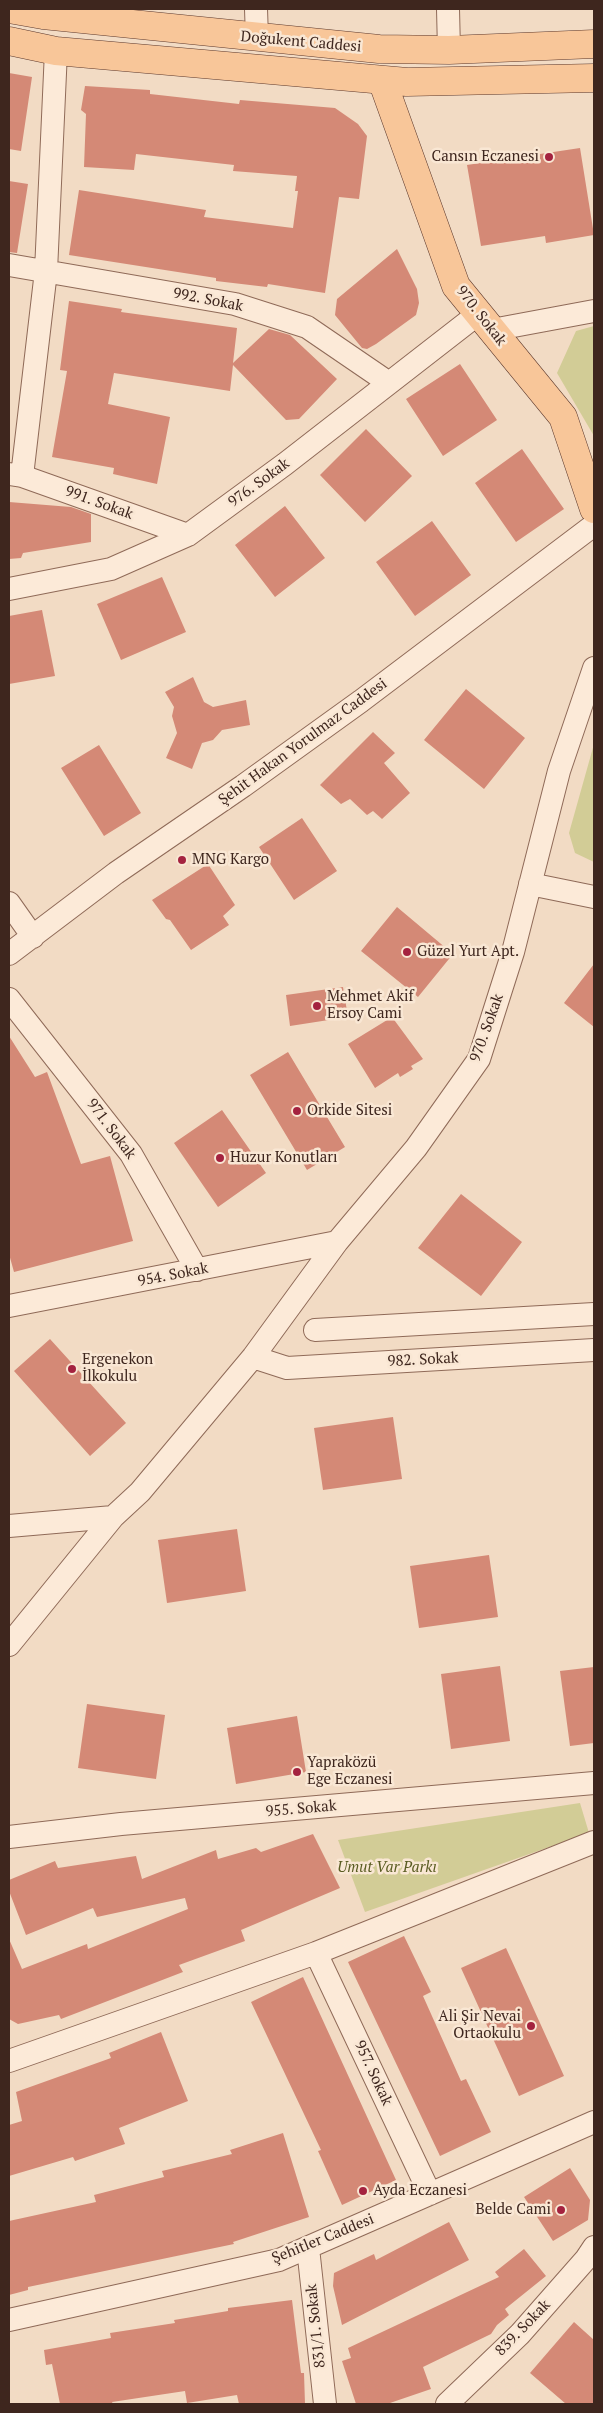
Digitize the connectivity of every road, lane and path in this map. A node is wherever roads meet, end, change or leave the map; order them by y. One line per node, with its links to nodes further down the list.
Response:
1 (256, 9): 5 (street)
2 (448, 9): 9 (street)
3 (9, 10): 4 (main road, Doğukent Caddesi)
4 (43, 12): 5 (main road, Doğukent Caddesi)
5 (257, 38): 9 (main road, Doğukent Caddesi)
6 (9, 42): 8 (main road, Doğukent Caddesi)
7 (594, 44): 9 (main road, Doğukent Caddesi)
8 (56, 50): 11 (main road, Doğukent Caddesi); 13 (street)
9 (449, 50)
10 (594, 78): 11 (main road, Doğukent Caddesi)
11 (382, 80): 15 (main road, 970. Sokak)
12 (9, 265): 13 (street, 992. Sokak)
13 (46, 271): 16 (street, 992. Sokak); 17 (street)
14 (594, 311): 15 (street)
15 (485, 322): 16 (street, 976. Sokak); 18 (main road, 970. Sokak)
16 (389, 383): 20 (street, 976. Sokak)
17 (15, 475): 20 (street, 991. Sokak)
18 (594, 509)
19 (594, 525): 26 (street, Şehit Hakan Yorulmaz Caddesi)
20 (188, 535): 21 (street, 976. Sokak)
21 (9, 588)
22 (594, 668): 23 (street, 970. Sokak)
23 (530, 884): 24 (street); 29 (street, 970. Sokak)
24 (594, 896)
25 (9, 903): 26 (street)
26 (33, 937): 27 (street, Şehit Hakan Yorulmaz Caddesi)
27 (9, 954)
28 (9, 999): 30 (street, 971. Sokak)
29 (337, 1242): 30 (street, 954. Sokak); 35 (street, 970. Sokak)
30 (197, 1270): 31 (street, 954. Sokak)
31 (10, 1303)
32 (594, 1314): 33 (street)
33 (315, 1330)
34 (594, 1350): 35 (street, 982. Sokak)
35 (254, 1357): 36 (street, 970. Sokak)
36 (112, 1517): 37 (street); 38 (street, 970. Sokak)
37 (9, 1526)
38 (9, 1645)
39 (594, 1783): 40 (street, 955. Sokak)
40 (9, 1837)
41 (594, 1842): 42 (street)
42 (316, 1952): 43 (street); 45 (street, 957. Sokak)
43 (9, 2060)
44 (594, 2122): 45 (street, Şehitler Caddesi)
45 (430, 2194): 47 (street, Şehitler Caddesi)
46 (594, 2247): 50 (street, 839. Sokak)
47 (308, 2248): 48 (street, Şehitler Caddesi); 49 (street, 831/1. Sokak)
48 (9, 2320)
49 (325, 2404)
50 (447, 2404)

